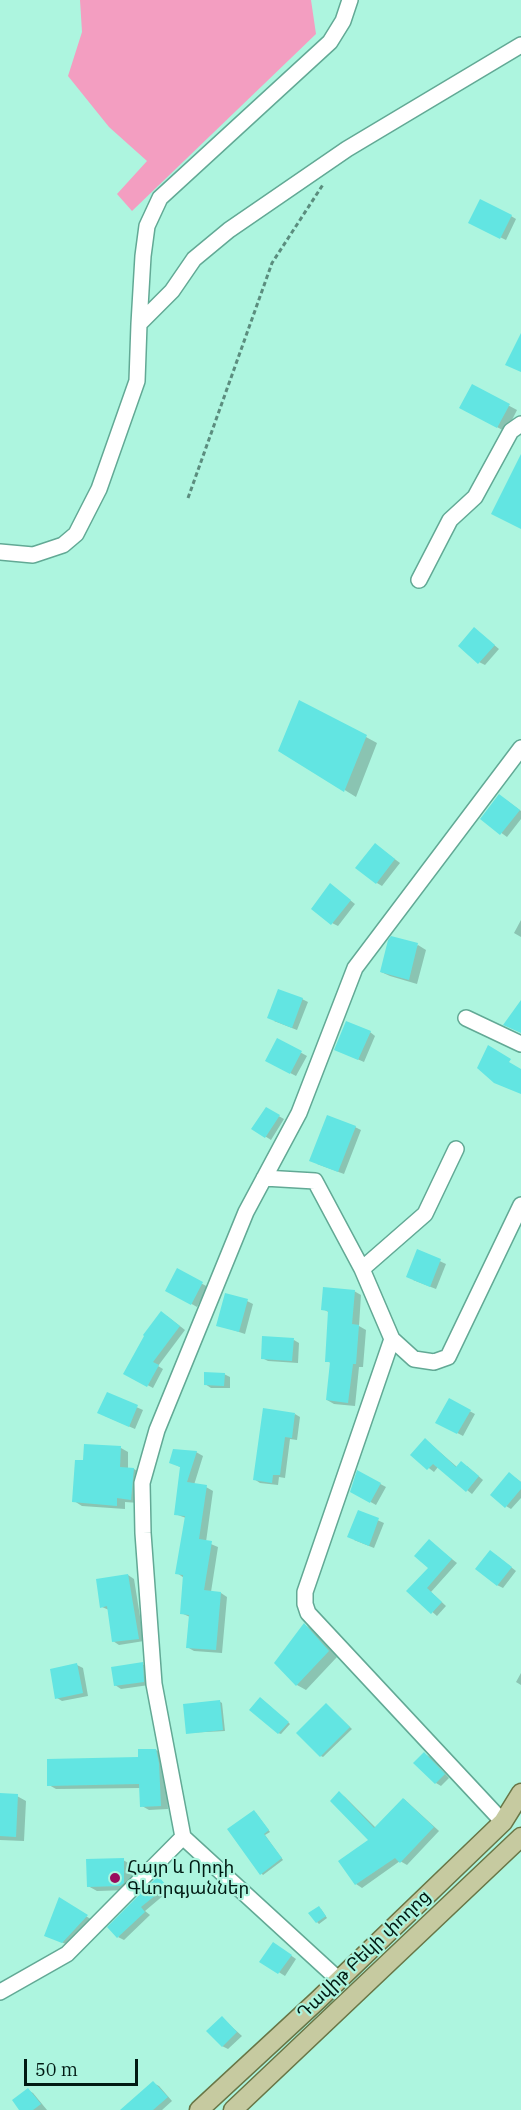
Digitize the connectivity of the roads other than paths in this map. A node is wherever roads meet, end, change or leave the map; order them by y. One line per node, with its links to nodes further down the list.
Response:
1 (350, 0): 3 (street)
2 (521, 45): 3 (street)
3 (139, 324): 5 (street)
4 (521, 424): 6 (street)
5 (0, 552)
6 (419, 580)
7 (521, 748): 11 (street)
8 (466, 1018): 9 (street)
9 (521, 1044)
10 (456, 1149): 13 (street)
11 (264, 1178): 13 (street); 17 (street)
12 (521, 1205): 14 (street)
13 (362, 1269): 14 (street)
14 (392, 1339): 16 (street)
15 (521, 1793): 16 (main road, Դավիթ Բեկի փողոց)
16 (503, 1822): 19 (main road, Դավիթ Բեկի փողոց)
17 (183, 1837): 19 (street); 20 (street)
18 (521, 1837): 21 (main road, Դավիթ Բեկի փողոց)
19 (339, 1980): 21 (main road); 22 (main road, Դավիթ Բեկի փողոց)
20 (0, 1992)
21 (354, 1996): 23 (main road, Դավիթ Բեկի փողոց)
22 (199, 2110)
23 (233, 2110)

